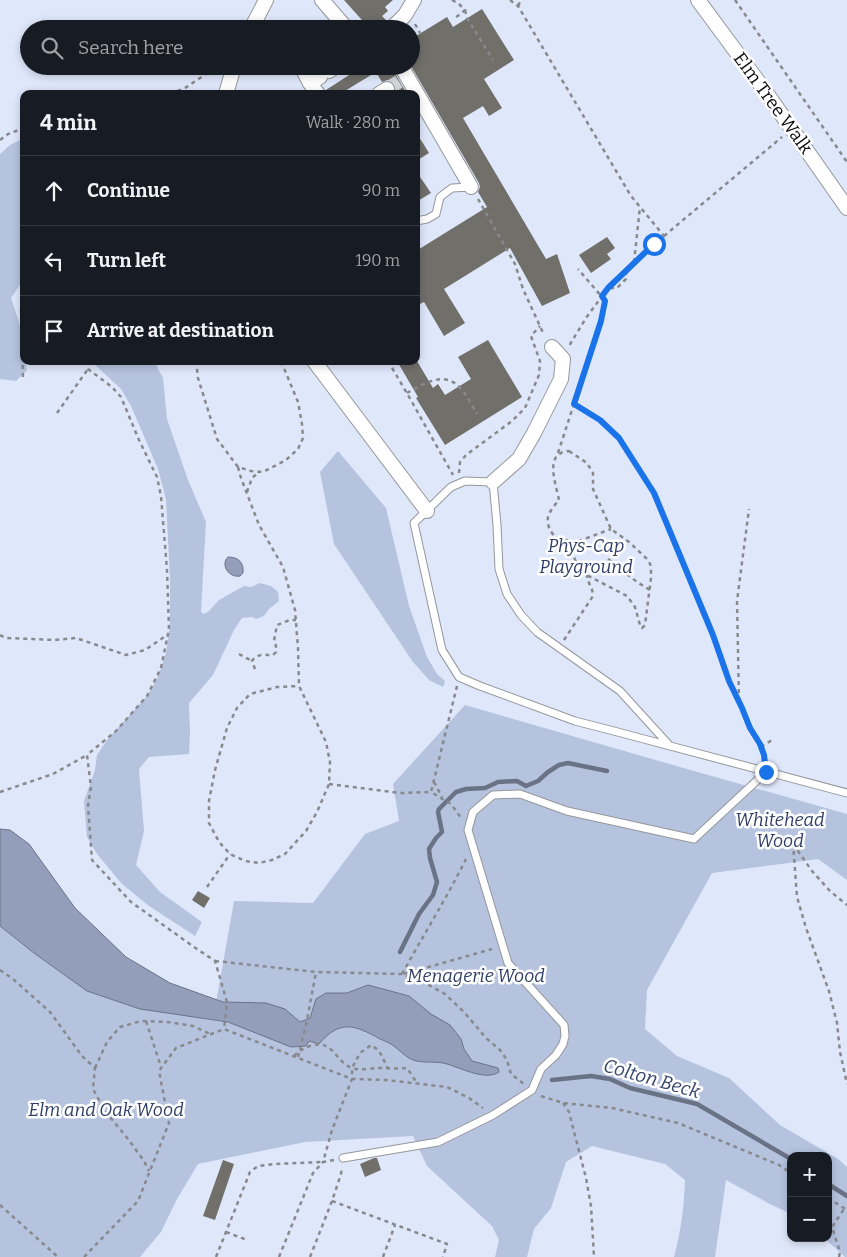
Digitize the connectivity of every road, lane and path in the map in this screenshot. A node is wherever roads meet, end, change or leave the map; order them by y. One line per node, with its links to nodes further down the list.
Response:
1 (266, 0): 12 (street)
2 (322, 0): 13 (street)
3 (414, 0): 14 (street)
4 (452, 0): 10 (path)
5 (510, 0): 9 (path)
6 (521, 0): 9 (path)
7 (698, 0): 23 (street, Elm Tree Walk)
8 (735, 0): 26 (path)
9 (518, 6): 28 (path)
10 (465, 10): 11 (path); 15 (path)
11 (456, 17)
12 (256, 20)
13 (339, 20)
14 (400, 20)
15 (493, 60)
16 (204, 75): 19 (path)
17 (231, 75): 20 (street)
18 (404, 75): 21 (street)
19 (180, 90)
20 (227, 90)
21 (413, 90)
22 (420, 102): 27 (street)
23 (792, 129): 29 (street, Elm Tree Walk); 31 (path)
24 (20, 130): 25 (path)
25 (0, 140)
26 (847, 162)
27 (471, 187): 30 (lane); 55 (path)
28 (640, 207): 31 (path); 32 (path)
29 (847, 208)
30 (420, 220)
31 (664, 236): 32 (path)
32 (634, 262): 34 (path)
33 (578, 269): 36 (path)
34 (625, 271): 35 (path); 35 (path)
35 (608, 288): 36 (path)
36 (602, 296): 38 (path); 48 (path)
37 (552, 347): 38 (street)
38 (563, 359): 54 (street)
39 (23, 365): 46 (path)
40 (87, 365): 45 (path)
41 (196, 365): 52 (path)
42 (283, 365): 53 (path)
43 (317, 365): 58 (street)
44 (390, 365): 47 (path)
45 (88, 368): 49 (path); 66 (path)
46 (23, 378)
47 (407, 393): 50 (path); 55 (path)
48 (574, 404): 51 (path); 73 (path)
49 (57, 413)
50 (477, 414)
51 (557, 456): 59 (path); 60 (path)
52 (238, 467): 53 (path); 56 (path)
53 (259, 472): 56 (path)
54 (493, 482): 55 (lane); 67 (lane)
55 (458, 484): 58 (lane)
56 (246, 494): 64 (path)
57 (749, 509): 73 (path)
58 (426, 511): 71 (lane)
59 (612, 529): 60 (path); 63 (path)
60 (571, 544): 62 (path)
61 (608, 558): 63 (path)
62 (587, 575): 63 (path); 67 (path)
63 (650, 590)
64 (296, 620): 69 (path); 72 (path)
65 (0, 635): 66 (path)
66 (168, 635): 77 (path)
67 (559, 648): 75 (lane)
68 (239, 654): 69 (path)
69 (252, 661): 70 (path)
70 (255, 669)
71 (459, 677): 75 (lane); 79 (path)
72 (299, 686): 80 (path); 87 (path)
73 (740, 703): 76 (path)
74 (772, 740): 76 (path)
75 (670, 746): 78 (lane)
76 (761, 747): 78 (path)
77 (86, 755): 81 (path); 91 (path)
78 (766, 772): 83 (lane); 86 (lane)
79 (434, 782): 82 (path); 84 (path)
80 (329, 784): 82 (path); 87 (path)
81 (0, 792)
82 (431, 792): 84 (path)
83 (847, 794)
84 (442, 798): 85 (path)
85 (451, 804)
86 (473, 847): 90 (lane); 94 (path)
87 (230, 854): 88 (path)
88 (207, 888)
89 (847, 905): 106 (path)
90 (503, 946): 94 (path); 107 (lane)
91 (215, 961): 93 (path); 96 (path)
92 (0, 970): 100 (path)
93 (316, 972): 94 (path); 98 (path)
94 (402, 974): 107 (path)
95 (146, 1021): 97 (path); 100 (path); 101 (path)
96 (224, 1029): 97 (path); 99 (path)
97 (210, 1034): 101 (path)
98 (300, 1049): 99 (path); 102 (path)
99 (296, 1056): 104 (path)
100 (95, 1068): 113 (path)
101 (161, 1068): 113 (path)
102 (352, 1068): 103 (path); 103 (path); 104 (path)
103 (388, 1069): 105 (path)
104 (352, 1079): 105 (path); 111 (path)
105 (417, 1083): 109 (path)
106 (847, 1084)
107 (532, 1090): 108 (path); 109 (lane)
108 (563, 1103): 112 (path); 128 (path)
109 (493, 1115): 110 (lane)
110 (343, 1158): 111 (path); 114 (path)
111 (323, 1162): 119 (path); 124 (path)
112 (787, 1170)
113 (150, 1171): 122 (path)
114 (332, 1201): 118 (path); 125 (path)
115 (832, 1201): 117 (path)
116 (0, 1205): 121 (path)
117 (846, 1210): 129 (path)
118 (395, 1225): 126 (path); 127 (path)
119 (226, 1232): 120 (path); 123 (path)
120 (247, 1240)
121 (58, 1257)
122 (84, 1257)
123 (216, 1257)
124 (279, 1257)
125 (310, 1257)
126 (383, 1257)
127 (442, 1257)
128 (594, 1257)
129 (839, 1257)

